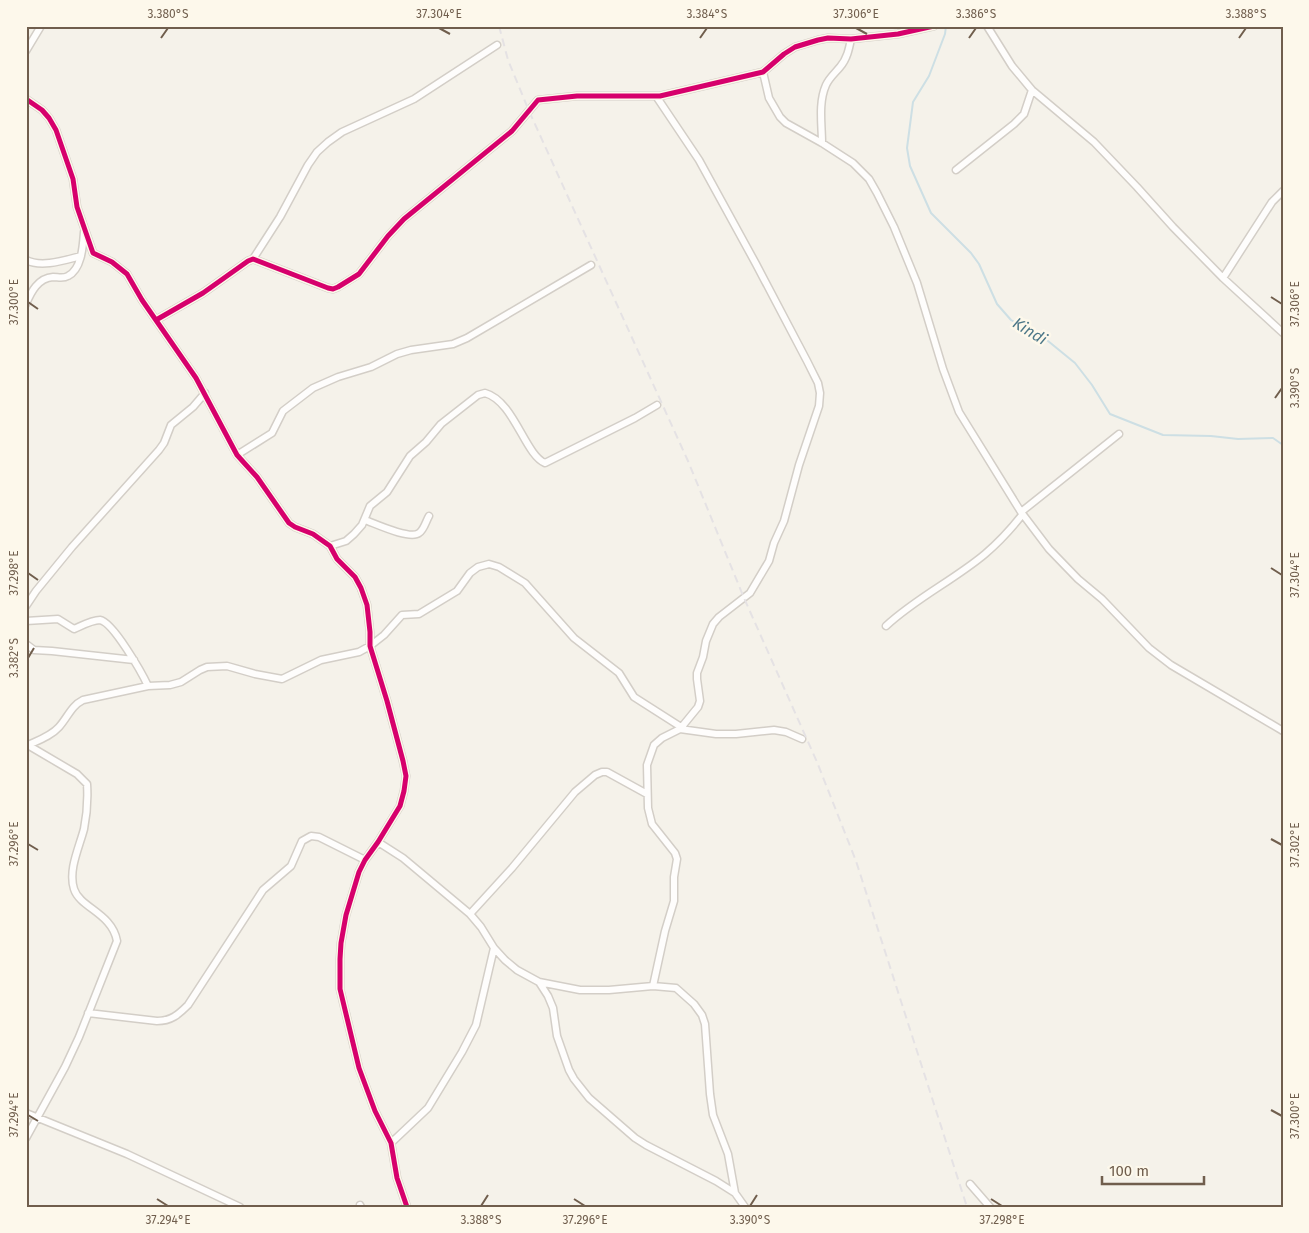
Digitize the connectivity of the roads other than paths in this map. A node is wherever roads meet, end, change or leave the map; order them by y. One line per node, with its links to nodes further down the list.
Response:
1 (41, 26): 6 (street)
2 (934, 26): 4 (street)
3 (987, 26): 8 (street)
4 (851, 39): 7 (street); 11 (street)
5 (497, 45): 16 (street)
6 (26, 51)
7 (763, 72): 9 (street); 11 (street)
8 (1032, 90): 12 (street); 19 (street)
9 (656, 96): 16 (street); 38 (street)
10 (26, 99): 14 (street)
11 (822, 143): 27 (street)
12 (956, 170)
13 (1283, 191): 19 (street)
14 (84, 228): 15 (street); 21 (street)
15 (81, 256): 17 (street); 20 (street)
16 (253, 259): 21 (street)
17 (26, 260)
18 (591, 265): 26 (street)
19 (1223, 278): 22 (street)
20 (26, 304)
21 (156, 320): 23 (street)
22 (1283, 334)
23 (205, 393): 26 (street); 31 (street)
24 (657, 404): 29 (street)
25 (1120, 434): 27 (street)
26 (237, 455): 30 (street)
27 (1022, 514): 33 (street); 39 (street)
28 (429, 516): 29 (street)
29 (365, 520): 30 (street)
30 (330, 546): 35 (street)
31 (26, 606)
32 (26, 621): 36 (street)
33 (886, 626)
34 (26, 644): 36 (street)
35 (370, 646): 37 (street); 38 (street); 43 (street)
36 (134, 660): 37 (street)
37 (148, 686): 41 (street)
38 (680, 728): 40 (street); 42 (street)
39 (1283, 731)
40 (802, 739)
41 (27, 744): 49 (street)
42 (647, 794): 45 (street); 48 (street)
43 (378, 842): 44 (street); 45 (street)
44 (365, 860): 49 (street); 53 (street)
45 (470, 914): 46 (street)
46 (494, 948): 47 (street); 53 (street)
47 (540, 982): 48 (street); 55 (street)
48 (653, 986): 55 (street)
49 (88, 1013): 51 (street)
50 (26, 1113): 51 (street)
51 (37, 1118): 52 (street); 57 (street)
52 (26, 1138)
53 (392, 1143): 58 (street)
54 (970, 1184): 56 (street)
55 (735, 1193): 59 (street)
56 (989, 1205)
57 (240, 1207)
58 (407, 1207)
59 (746, 1207)

